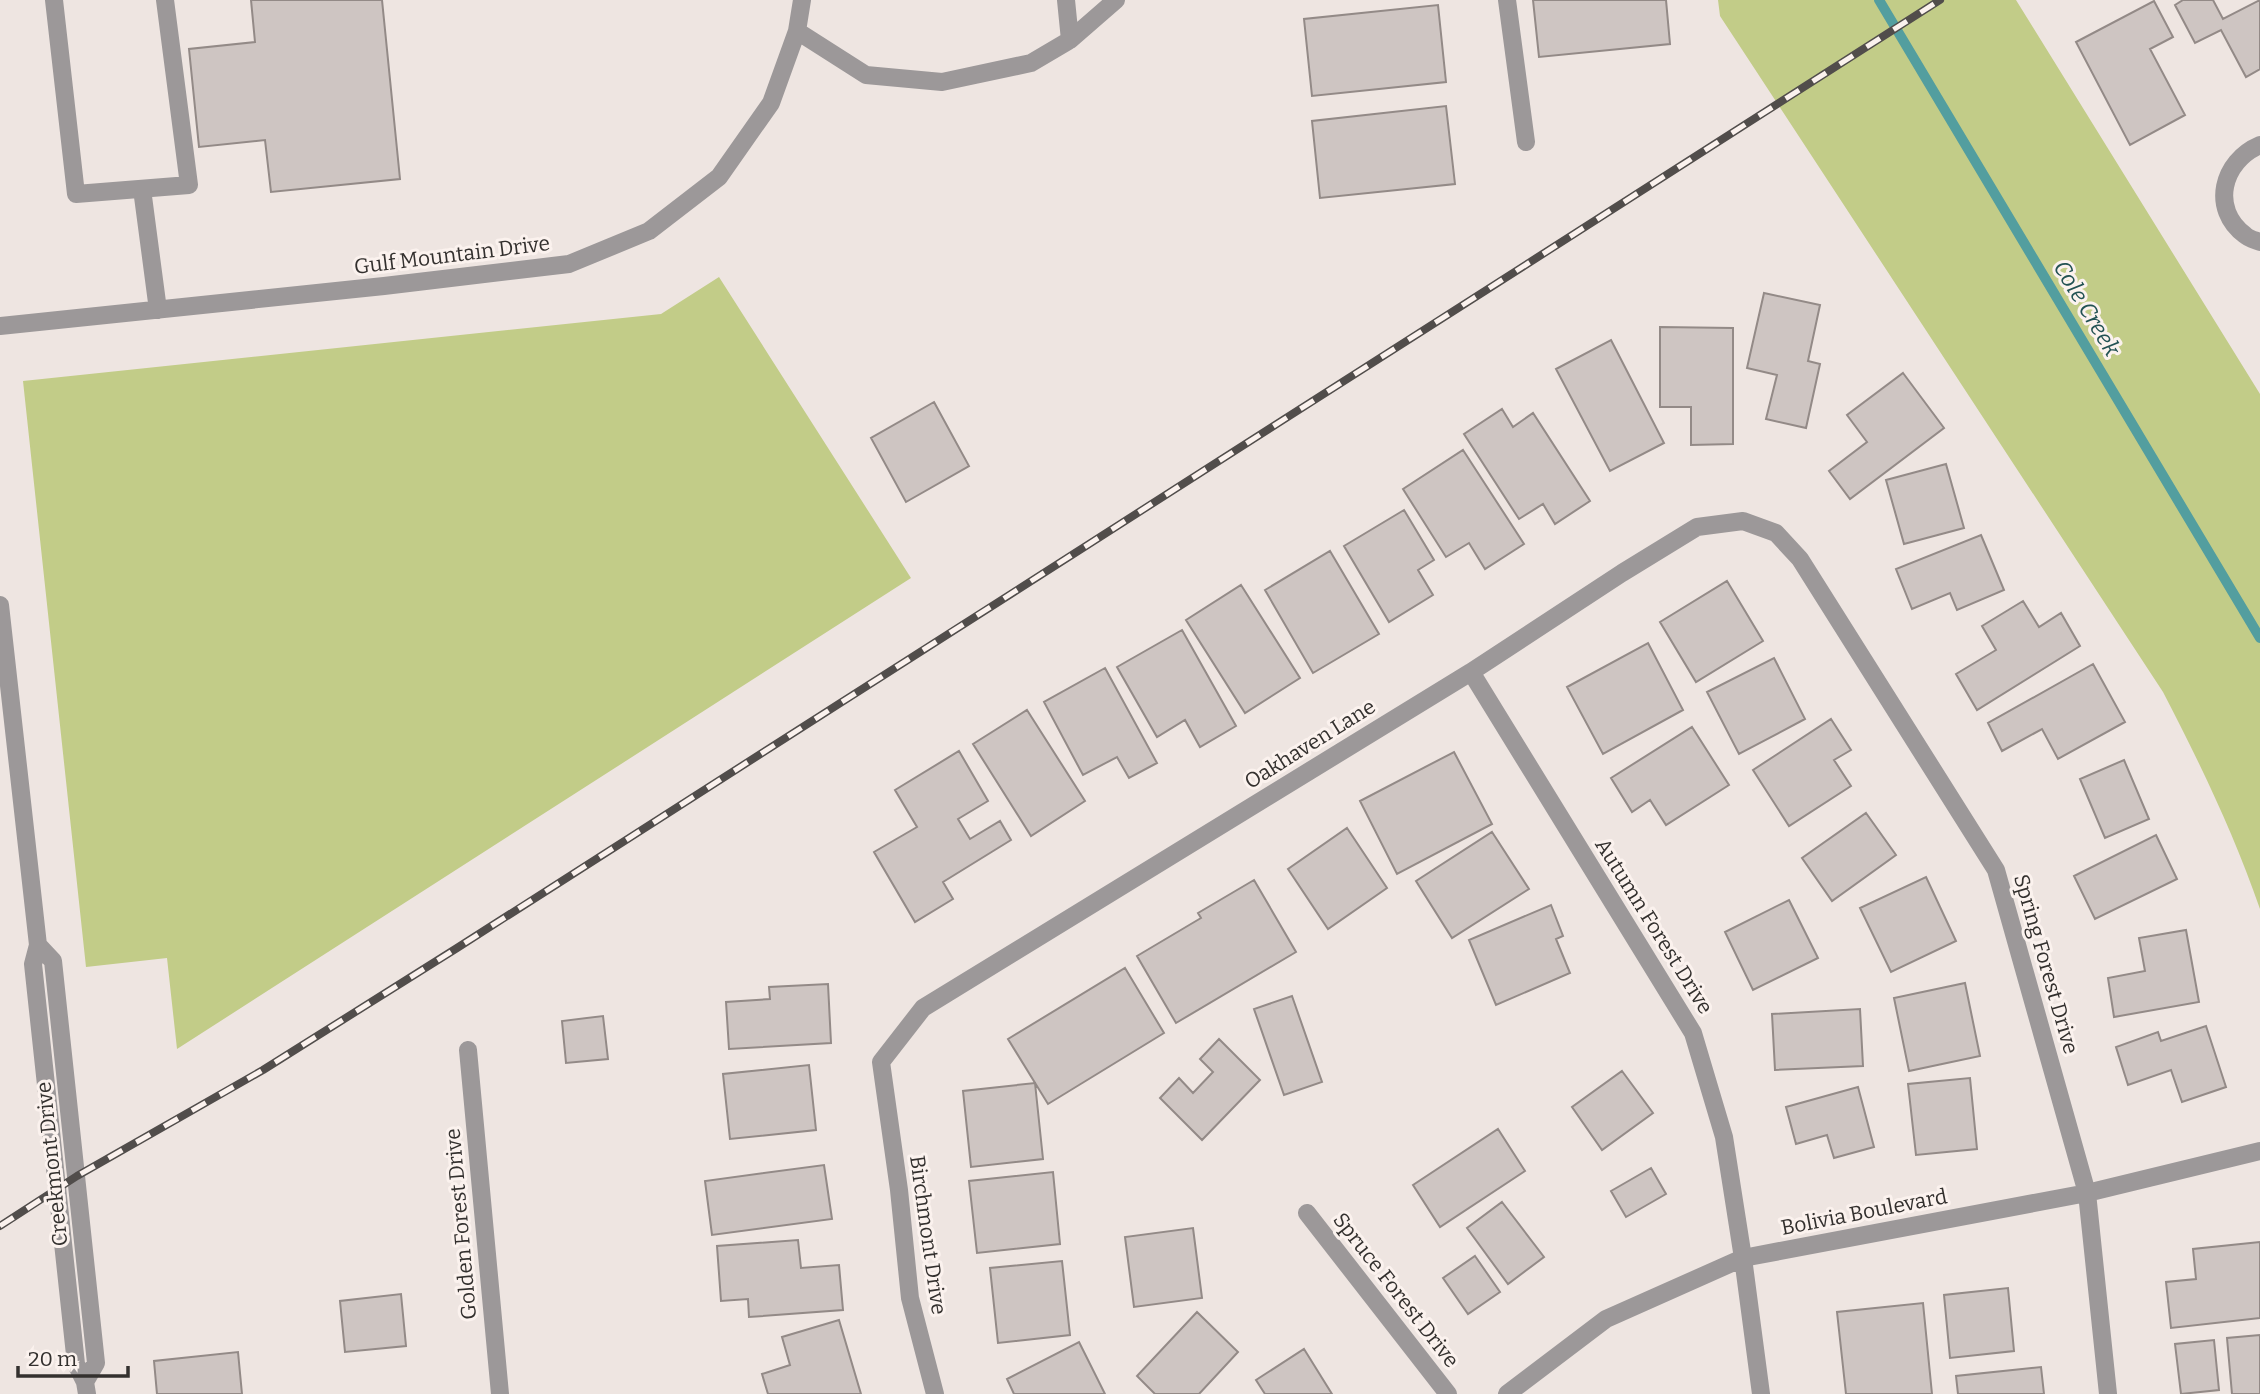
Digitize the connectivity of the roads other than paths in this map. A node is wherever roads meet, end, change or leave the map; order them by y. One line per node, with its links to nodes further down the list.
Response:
1 (54, 0): 11 (street)
2 (165, 0): 11 (street)
3 (802, 0): 7 (street)
4 (1066, 0): 8 (street)
5 (1116, 0): 8 (street)
6 (1507, 0): 9 (street)
7 (797, 31): 8 (street); 13 (street, Gulf Mountain Drive)
8 (1070, 40)
9 (1525, 142)
10 (2260, 145): 12 (street)
11 (142, 189): 13 (street)
12 (2260, 242)
13 (158, 310): 14 (street, Gulf Mountain Drive)
14 (0, 326)
15 (1820, 591): 17 (street, Oakhaven Lane); 21 (street, Spring Forest Drive)
16 (0, 605): 24 (street, Creekmont Drive)
17 (1471, 672): 19 (street, Oakhaven Lane); 23 (street, Autumn Forest Drive)
18 (468, 1050): 25 (street, Golden Forest Drive)
19 (890, 1123): 26 (street, Birchmont Drive)
20 (2260, 1151): 21 (street, Bolivia Boulevard)
21 (2087, 1193): 23 (street, Bolivia Boulevard); 30 (street, Spring Forest Drive)
22 (1307, 1213): 27 (street, Spruce Forest Drive)
23 (1743, 1258): 28 (street, Bolivia Boulevard); 29 (street, Autumn Forest Drive)
24 (86, 1388)
25 (500, 1394)
26 (934, 1394)
27 (1448, 1394)
28 (1507, 1394)
29 (1761, 1394)
30 (2108, 1394)

